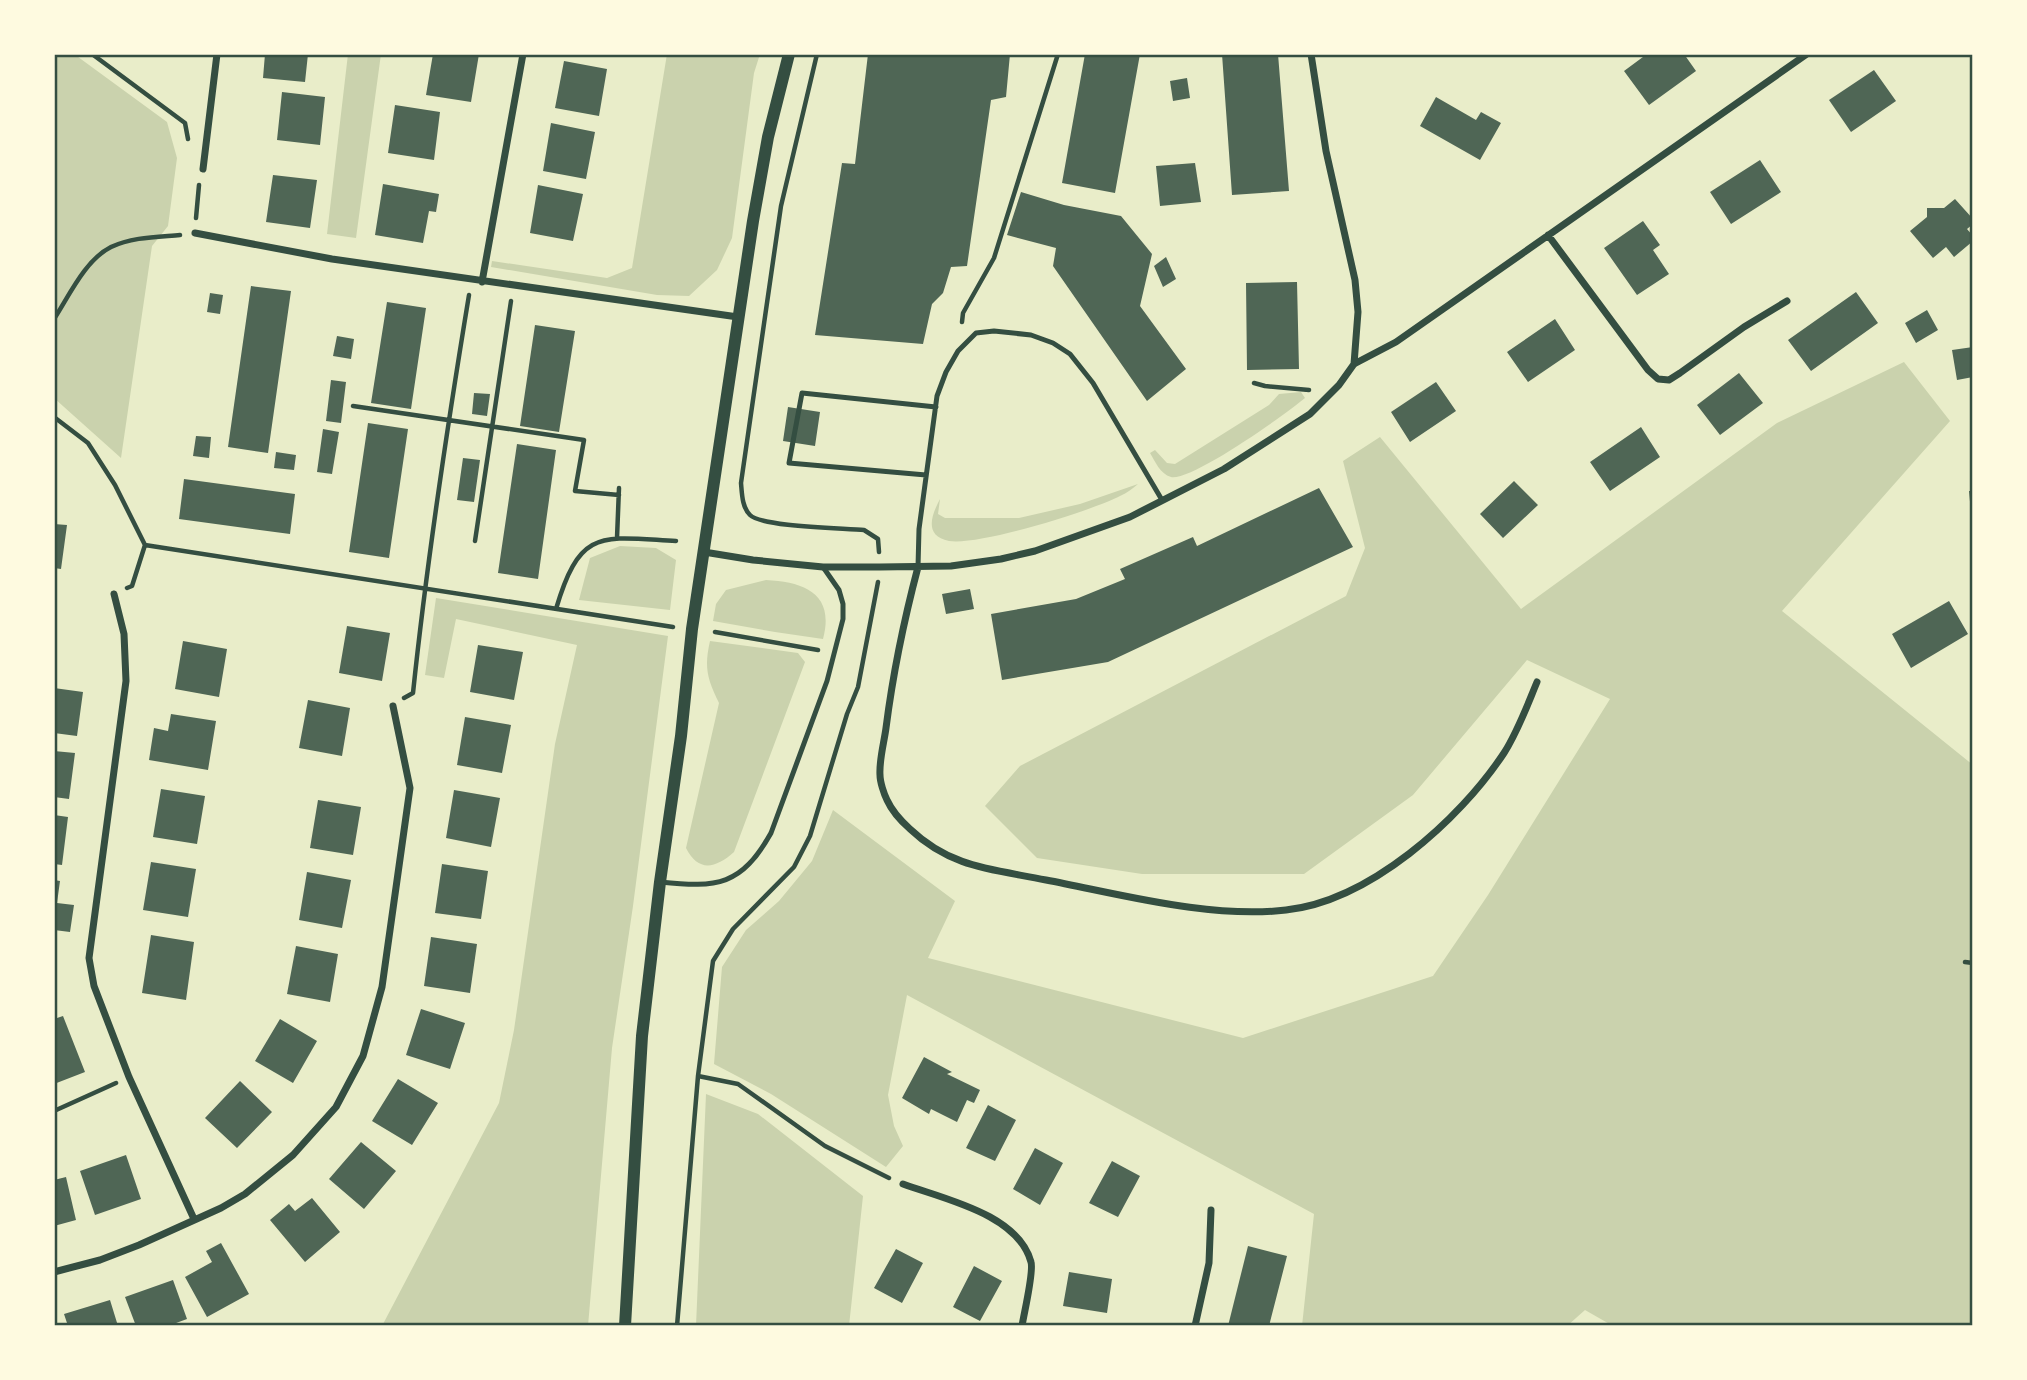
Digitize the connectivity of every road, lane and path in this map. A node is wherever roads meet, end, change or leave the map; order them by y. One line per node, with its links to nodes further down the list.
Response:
1 (92, 54): 9 (path)
2 (217, 54): 10 (street)
3 (523, 54): 14 (street)
4 (789, 54): 17 (street)
5 (817, 54): 38 (path)
6 (1058, 54): 19 (path)
7 (1311, 54): 20 (street)
8 (1807, 54): 12 (street)
9 (190, 148)
10 (199, 171): 11 (path)
11 (195, 233): 13 (street); 18 (path)
12 (1548, 235): 16 (street); 20 (street)
13 (472, 281): 14 (street); 26 (path)
14 (482, 282): 15 (street)
15 (514, 286): 17 (street); 27 (path)
16 (1787, 301)
17 (738, 317): 36 (street)
18 (54, 319)
19 (958, 351): 24 (lane); 31 (lane)
20 (1354, 364): 22 (street)
21 (1254, 383): 22 (path)
22 (1331, 392): 31 (street)
23 (354, 406): 26 (path)
24 (936, 407): 28 (lane); 28 (lane)
25 (54, 417): 35 (path)
26 (448, 420): 27 (path); 40 (path)
27 (492, 428): 30 (path); 33 (path)
28 (926, 475): 39 (lane)
29 (619, 488): 30 (path)
30 (619, 495): 32 (path)
31 (1162, 500): 39 (street)
32 (617, 538): 34 (path); 42 (path)
33 (475, 541)
34 (676, 541)
35 (145, 545): 40 (path); 41 (path)
36 (704, 552): 37 (street); 49 (street)
37 (823, 567): 38 (street); 45 (lane)
38 (880, 567): 39 (street); 46 (path)
39 (918, 567): 47 (street)
40 (424, 589): 42 (path); 48 (path)
41 (114, 594): 53 (street)
42 (556, 609): 43 (path)
43 (673, 626)
44 (715, 632): 45 (path)
45 (834, 653): 46 (path); 49 (lane)
46 (863, 660): 52 (path)
47 (1537, 682)
48 (393, 706): 57 (street)
49 (660, 882): 59 (street)
50 (1965, 962): 51 (path)
51 (1973, 963)
52 (698, 1076): 55 (path); 60 (path)
53 (129, 1077): 54 (path); 57 (street)
54 (54, 1111)
55 (903, 1184): 61 (street)
56 (1212, 1210): 62 (street)
57 (194, 1219): 58 (street)
58 (54, 1272)
59 (625, 1326)
60 (677, 1326)
61 (1022, 1326)
62 (1195, 1326)

